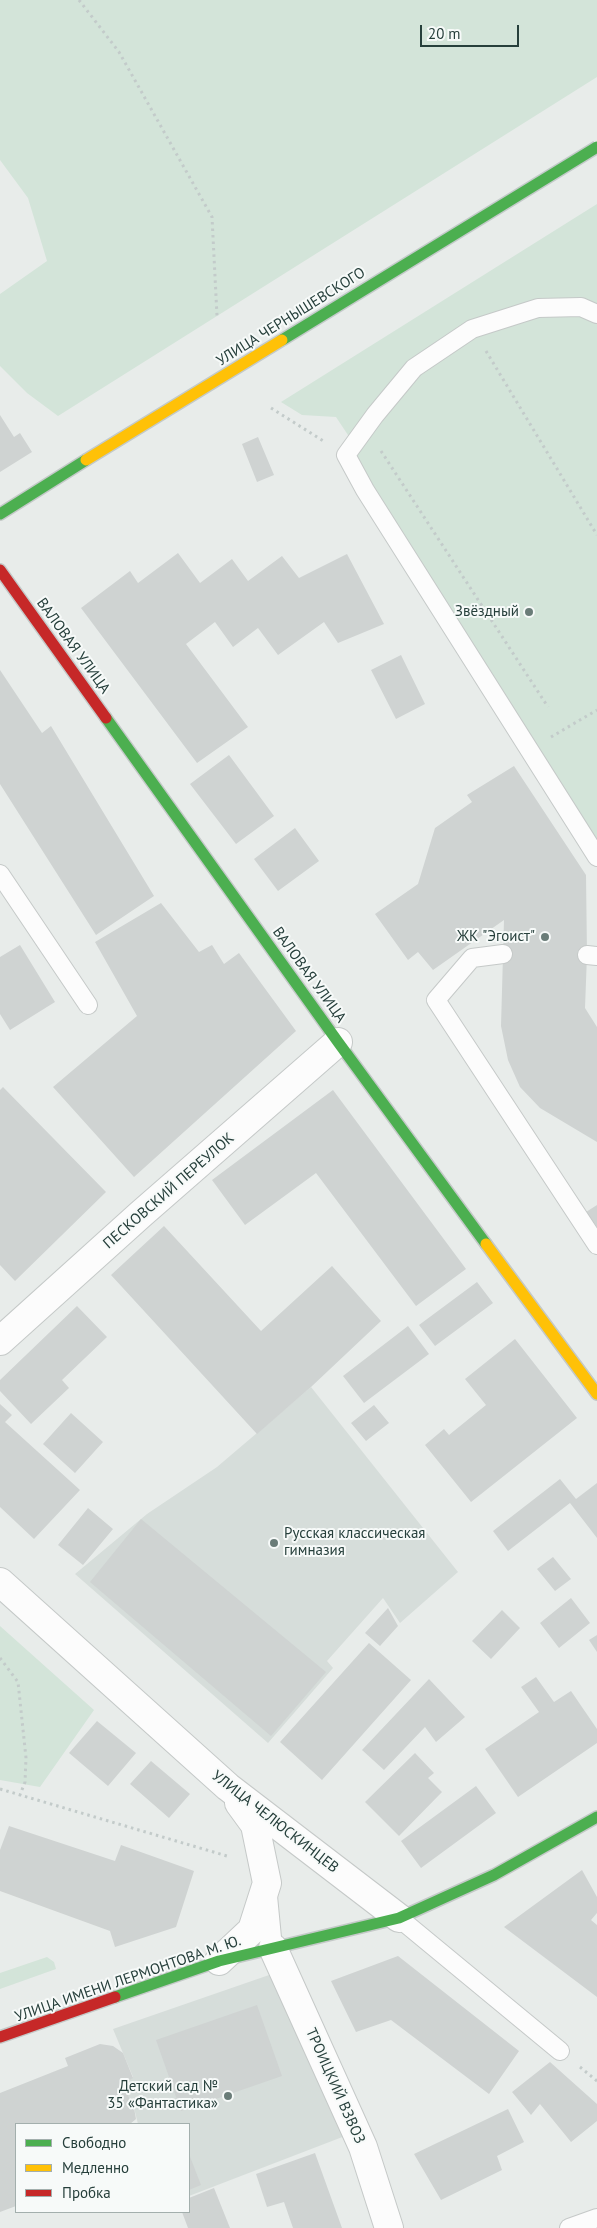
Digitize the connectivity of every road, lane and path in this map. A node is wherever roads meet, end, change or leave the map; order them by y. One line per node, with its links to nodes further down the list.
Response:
1 (79, 0): 4 (path)
2 (597, 147): 9 (street, УЛИЦА ЧЕРНЫШЕВСКОГО, bridge)
3 (597, 314): 5 (lane)
4 (217, 316)
5 (472, 329): 8 (lane); 10 (path)
6 (271, 408): 8 (path)
7 (378, 446): 12 (path)
8 (346, 455): 14 (lane)
9 (0, 514)
10 (597, 535)
11 (0, 570): 19 (street, ВАЛОВАЯ УЛИЦА)
12 (548, 706)
13 (597, 710): 14 (path)
14 (529, 750): 15 (lane)
15 (597, 857)
16 (0, 874): 18 (lane)
17 (503, 954): 20 (lane)
18 (88, 1005)
19 (338, 1042): 21 (street, ПЕСКОВСКИЙ ПЕРЕУЛОК); 22 (street, ВАЛОВАЯ УЛИЦА)
20 (597, 1245)
21 (0, 1341)
22 (597, 1394)
23 (0, 1582): 25 (street, УЛИЦА ЧЕЛЮСКИНЦЕВ)
24 (0, 1658): 27 (path)
25 (228, 1787): 30 (street); 31 (street, УЛИЦА ЧЕЛЮСКИНЦЕВ)
26 (0, 1789): 27 (path)
27 (20, 1794): 29 (path)
28 (597, 1818): 31 (street, УЛИЦА ИМЕНИ ЛЕРМОНТОВА М. Ю.)
29 (227, 1856)
30 (267, 1883): 32 (lane); 33 (street)
31 (399, 1918): 32 (street, УЛИЦА ИМЕНИ ЛЕРМОНТОВА М. Ю.); 35 (lane, УЛИЦА ЧЕЛЮСКИНЦЕВ)
32 (273, 1948): 33 (street, УЛИЦА ИМЕНИ ЛЕРМОНТОВА М. Ю.); 37 (street, ТРОИЦКИЙ ВЗВОЗ)
33 (219, 1961): 34 (street, УЛИЦА ИМЕНИ ЛЕРМОНТОВА М. Ю.)
34 (0, 2037)
35 (560, 2051)
36 (597, 2218): 38 (lane)
37 (389, 2228)
38 (569, 2228)

